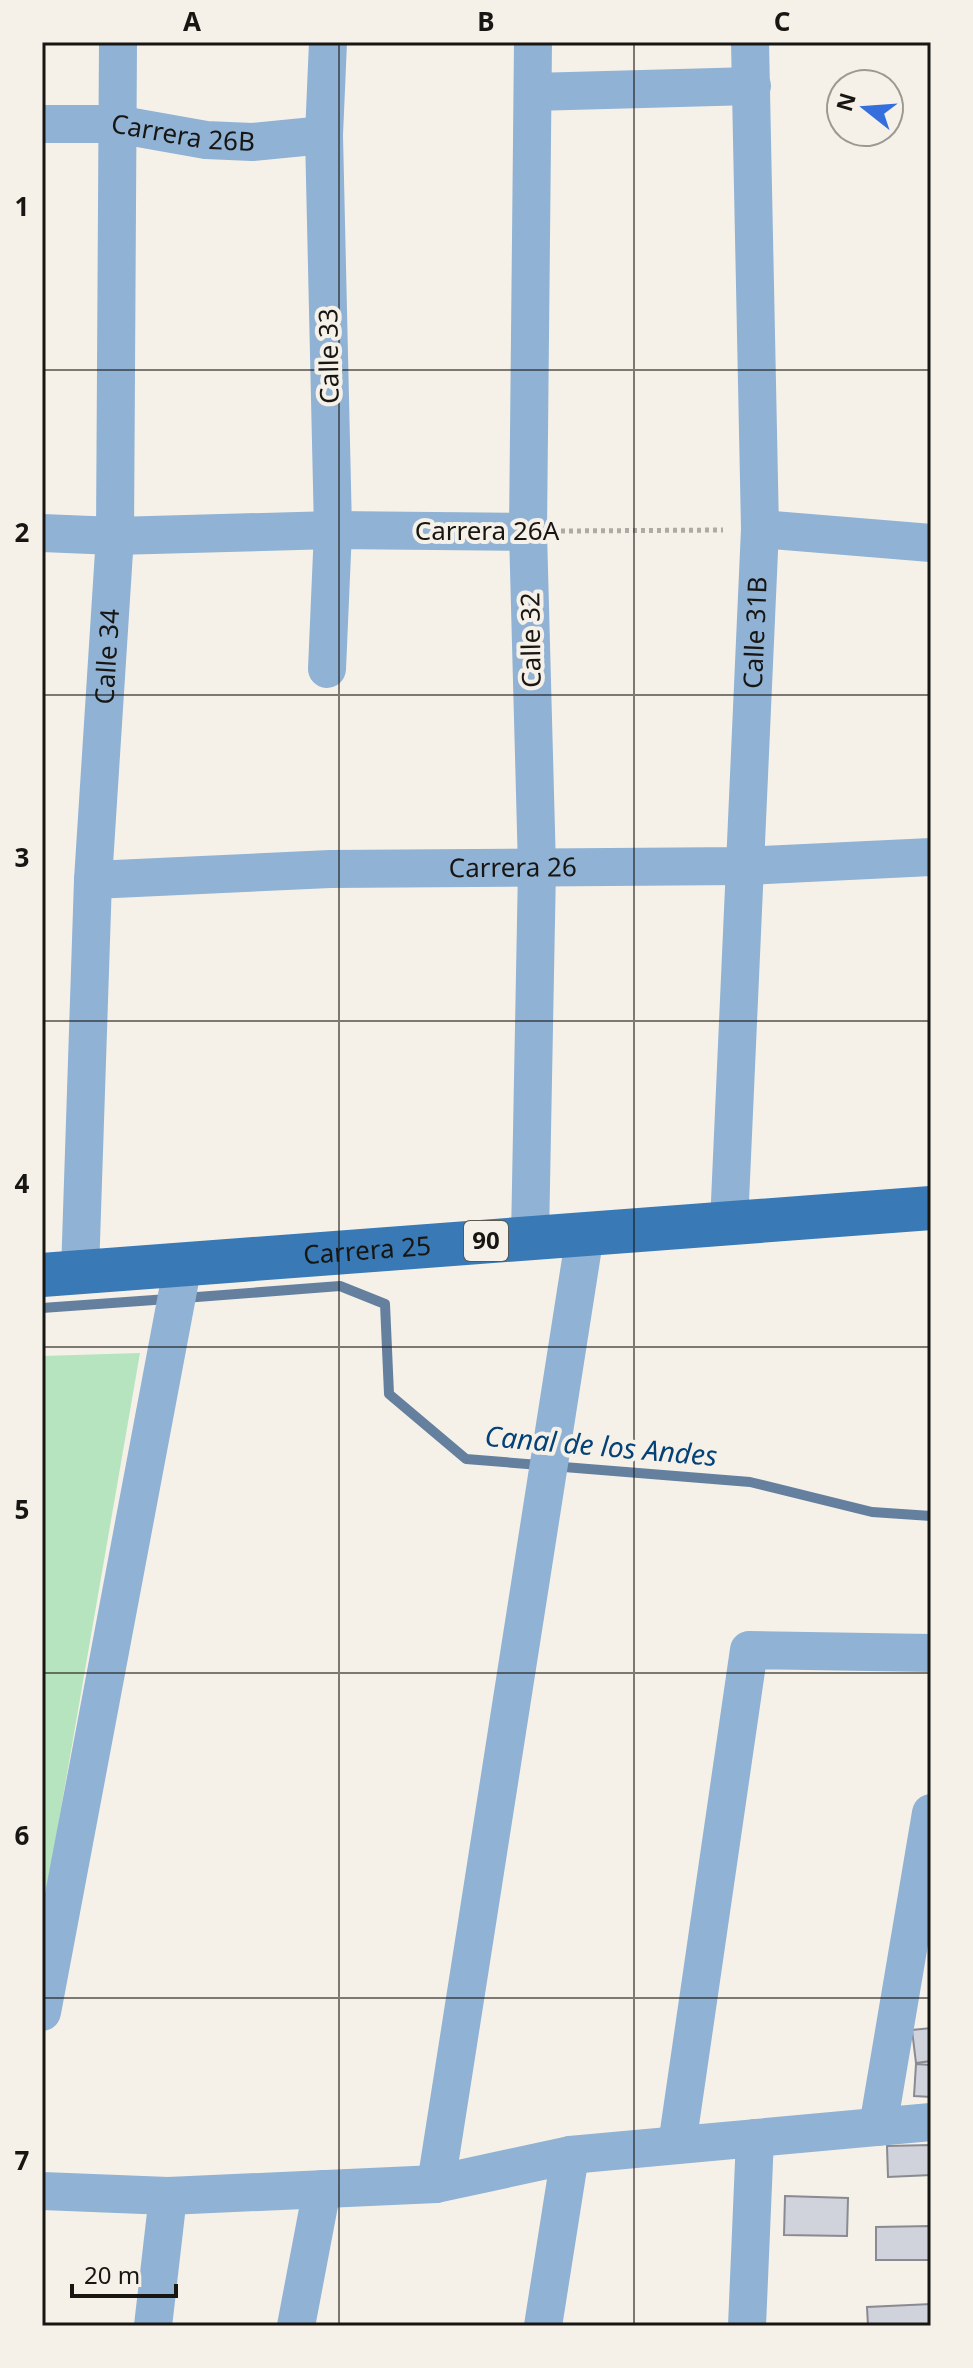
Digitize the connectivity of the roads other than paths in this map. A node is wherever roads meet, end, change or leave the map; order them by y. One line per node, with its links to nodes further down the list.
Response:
1 (118, 42): 8 (street, Calle 34)
2 (328, 42): 9 (street, Calle 33)
3 (533, 42): 6 (street, Calle 32)
4 (750, 42): 5 (street, Calle 31B)
5 (752, 86): 6 (street); 10 (street, Calle 31B)
6 (533, 92): 12 (street, Calle 32)
7 (42, 124): 8 (street, Carrera 26B)
8 (116, 124): 9 (street, Carrera 26B); 14 (street, Calle 34)
9 (324, 135): 11 (street, Calle 33)
10 (760, 529): 15 (street); 18 (street, Calle 31B)
11 (333, 530): 12 (street, Carrera 26A); 14 (street, Carrera 26A); 16 (street, Calle 33)
12 (528, 532): 19 (street, Calle 32)
13 (42, 533): 14 (street, Carrera 26A)
14 (115, 536): 20 (street, Calle 34)
15 (931, 543)
16 (327, 669)
17 (931, 857): 18 (street, Carrera 26)
18 (744, 866): 19 (street, Carrera 26); 22 (street, Calle 31B)
19 (537, 868): 20 (street, Carrera 26); 24 (street, Calle 32)
20 (93, 880): 26 (street, Calle 34)
21 (931, 1208): 22 (main road, Carrera 25 / 90)
22 (729, 1224): 23 (main road, Carrera 25 / 90)
23 (585, 1234): 24 (main road, Carrera 25 / 90); 35 (street)
24 (530, 1238): 25 (main road, Carrera 25 / 90)
25 (183, 1264): 26 (main road, Carrera 25 / 90); 29 (street)
26 (61, 1273)
27 (931, 1653): 33 (street)
28 (931, 1813): 31 (street)
29 (42, 2012)
30 (931, 2122): 31 (street)
31 (878, 2127): 32 (street)
32 (755, 2138): 33 (street); 42 (street)
33 (677, 2145): 34 (street)
34 (570, 2155): 35 (street); 41 (street)
35 (436, 2184): 36 (street)
36 (322, 2189): 38 (street); 40 (street)
37 (42, 2191): 38 (street)
38 (168, 2196): 39 (street)
39 (153, 2326)
40 (296, 2326)
41 (543, 2326)
42 (747, 2326)

